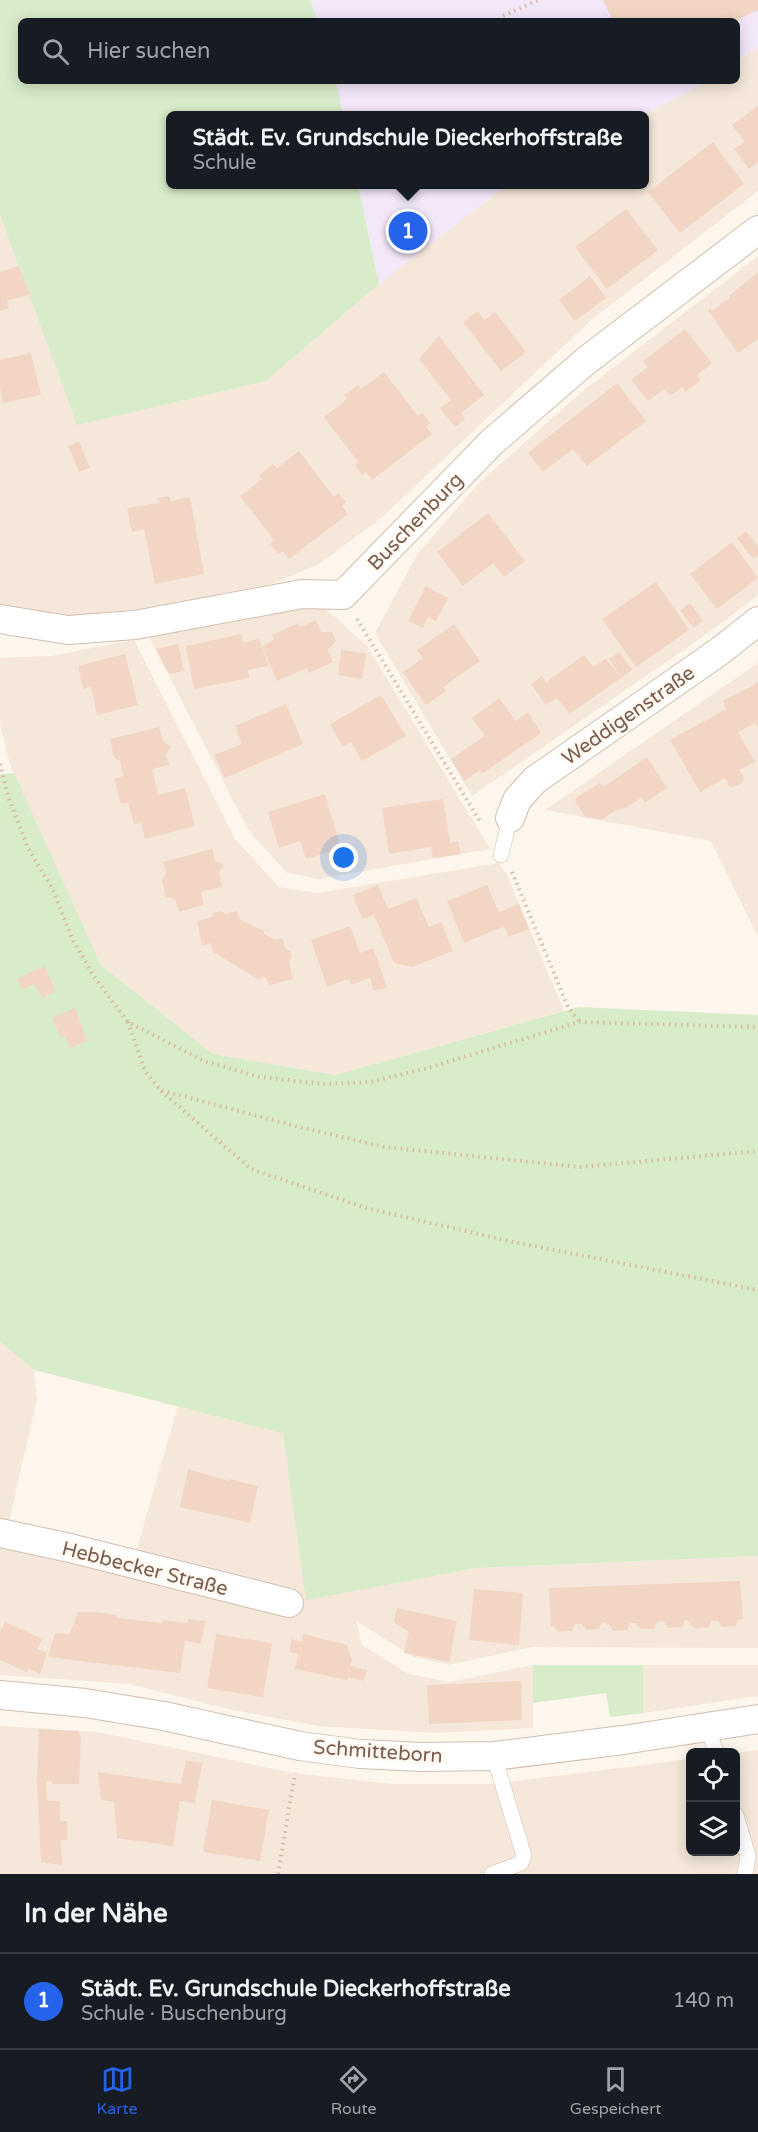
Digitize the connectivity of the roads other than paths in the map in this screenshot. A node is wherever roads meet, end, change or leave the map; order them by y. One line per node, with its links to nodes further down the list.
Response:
1 (758, 230): 2 (street, Buschenburg)
2 (0, 619)
3 (758, 621): 4 (street, Weddigenstraße)
4 (510, 818): 5 (lane)
5 (501, 855)
6 (0, 1533): 7 (street, Hebbecker Straße)
7 (289, 1604)
8 (0, 1695): 11 (street, Schmitteborn)
9 (758, 1719): 10 (street, Schmitteborn)
10 (712, 1740): 11 (street, Schmitteborn)
11 (494, 1756): 13 (lane)
12 (740, 1831): 14 (lane)
13 (492, 1874)
14 (745, 1874)

